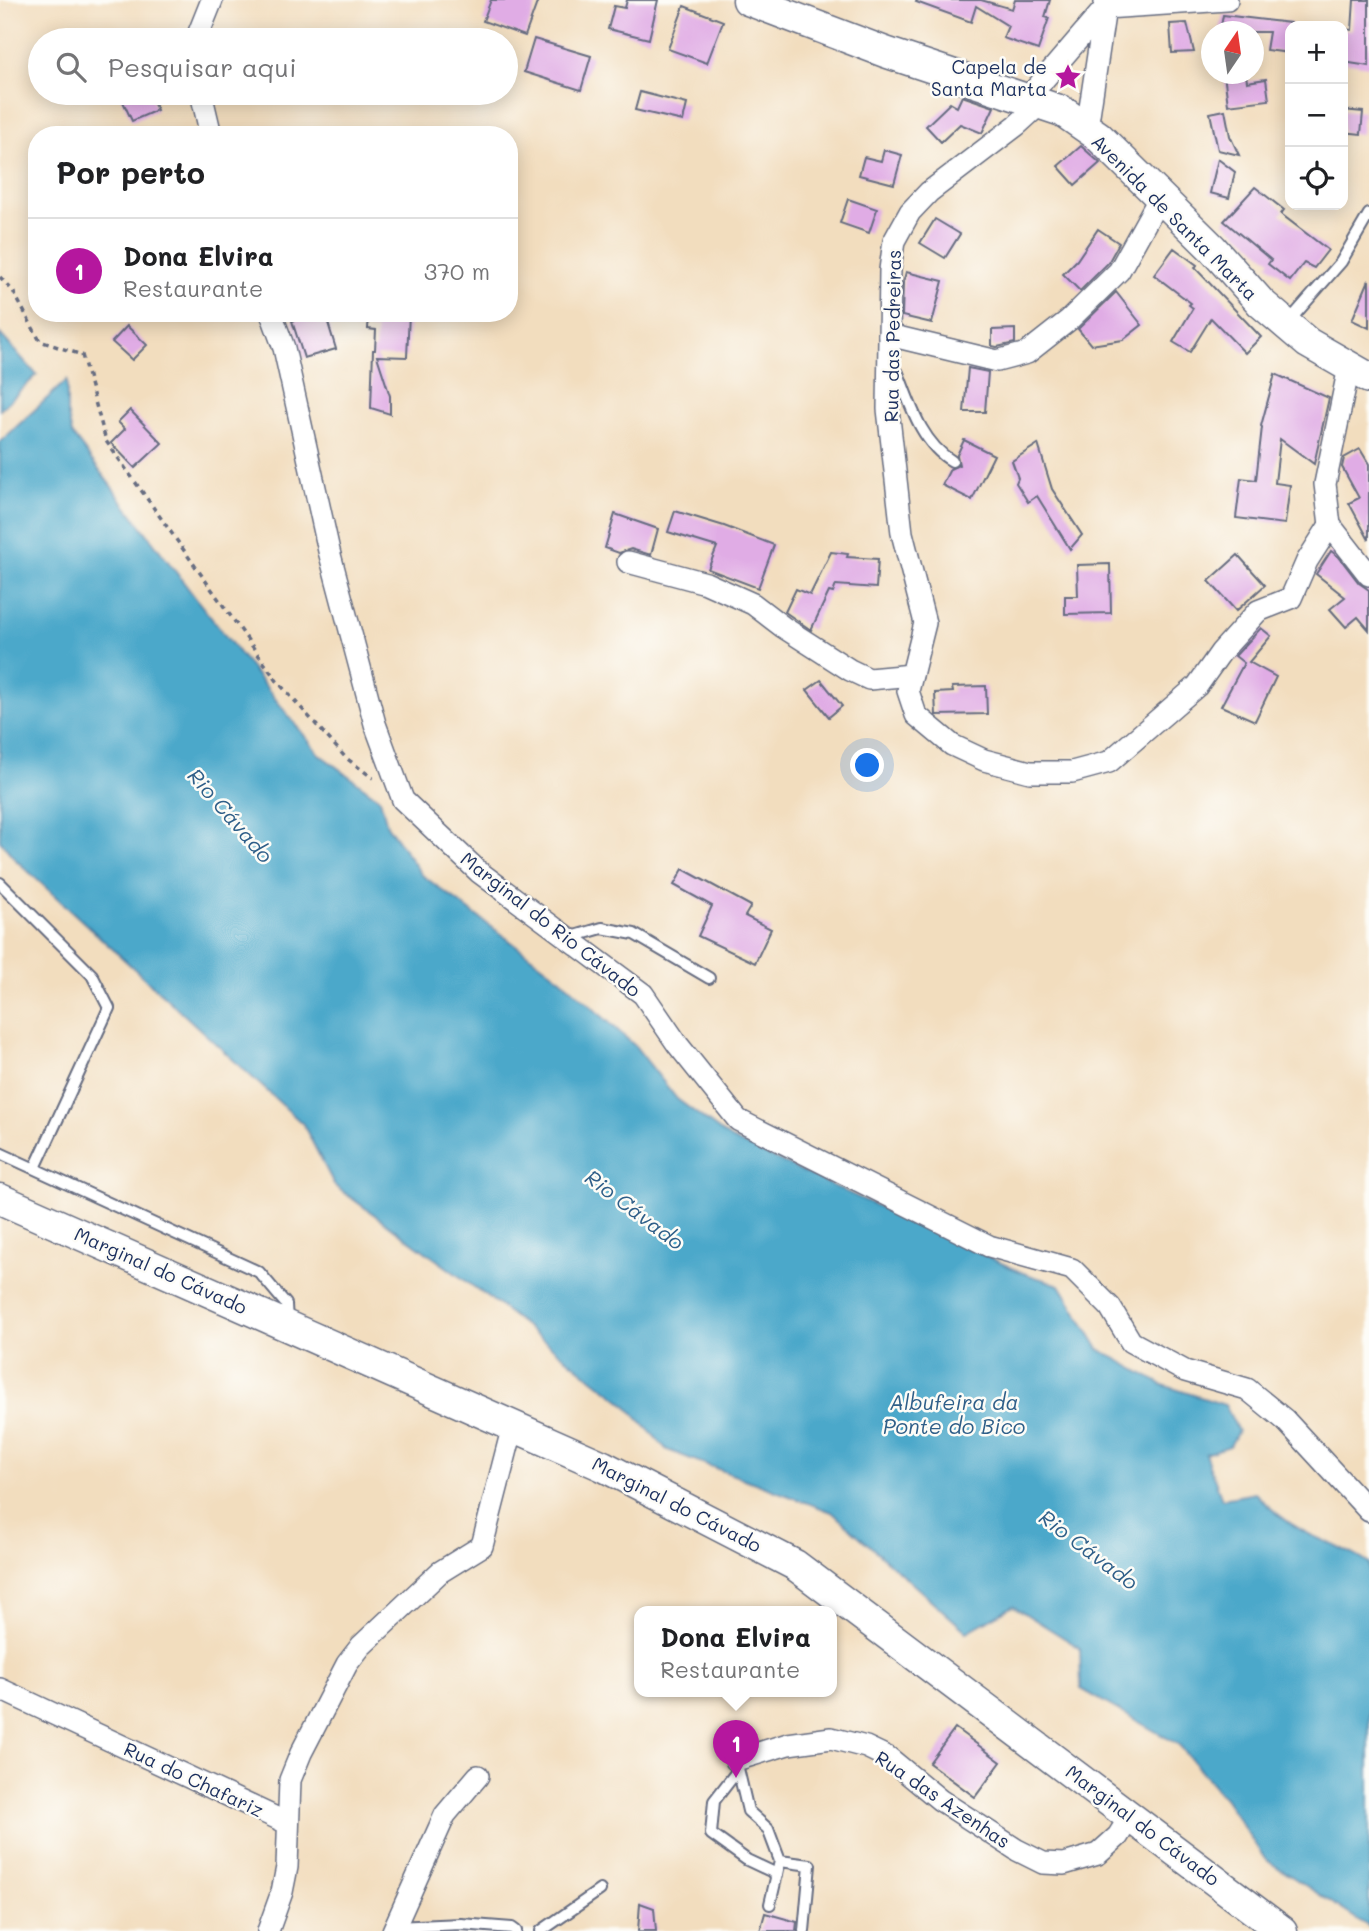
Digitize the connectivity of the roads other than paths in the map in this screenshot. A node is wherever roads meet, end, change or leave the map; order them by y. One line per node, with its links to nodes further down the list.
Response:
1 (212, 0): 5 (street)
2 (748, 0): 6 (street, Avenida de Santa Marta)
3 (1227, 0): 4 (street)
4 (1105, 4): 6 (street, Rua das Pedreiras); 9 (street)
5 (201, 28)
6 (1033, 102): 9 (street, Avenida de Santa Marta); 14 (street, Rua das Pedreiras)
7 (204, 105): 8 (street)
8 (209, 126)
9 (1087, 128): 10 (street, Avenida de Santa Marta)
10 (1160, 197): 13 (street, Avenida de Santa Marta); 14 (street)
11 (1369, 214): 13 (lane)
12 (274, 322): 23 (street, Marginal do Rio Cávado)
13 (1284, 323): 15 (street, Avenida de Santa Marta)
14 (889, 335): 16 (street, Rua das Pedreiras)
15 (1357, 372): 18 (street)
16 (888, 374): 17 (lane); 21 (street, Rua das Pedreiras)
17 (952, 461)
18 (1330, 525): 20 (street); 21 (street, Rua das Pedreiras)
19 (628, 562): 21 (street)
20 (1369, 575)
21 (912, 676)
22 (0, 883): 26 (lane)
23 (568, 938): 24 (lane); 30 (street, Marginal do Rio Cávado)
24 (709, 978)
25 (0, 1153): 26 (lane)
26 (35, 1168): 28 (lane)
27 (0, 1199): 28 (street, Marginal do Cávado)
28 (287, 1325): 29 (street, Marginal do Cávado)
29 (513, 1426): 34 (street, Marginal do Cávado); 35 (street)
30 (1369, 1511)
31 (0, 1689): 35 (street, Rua do Chafariz)
32 (737, 1765): 34 (street, Rua das Azenhas); 36 (lane); 37 (lane)
33 (478, 1776): 40 (street)
34 (1131, 1815): 45 (street, Marginal do Cávado)
35 (287, 1823): 41 (street, Rua do Chafariz)
36 (780, 1861): 37 (lane); 44 (lane)
37 (777, 1874): 39 (lane)
38 (600, 1890): 43 (lane)
39 (770, 1904)
40 (394, 1929): 42 (lane)
41 (268, 1931)
42 (516, 1931)
43 (541, 1931)
44 (804, 1931)
45 (1282, 1931)

